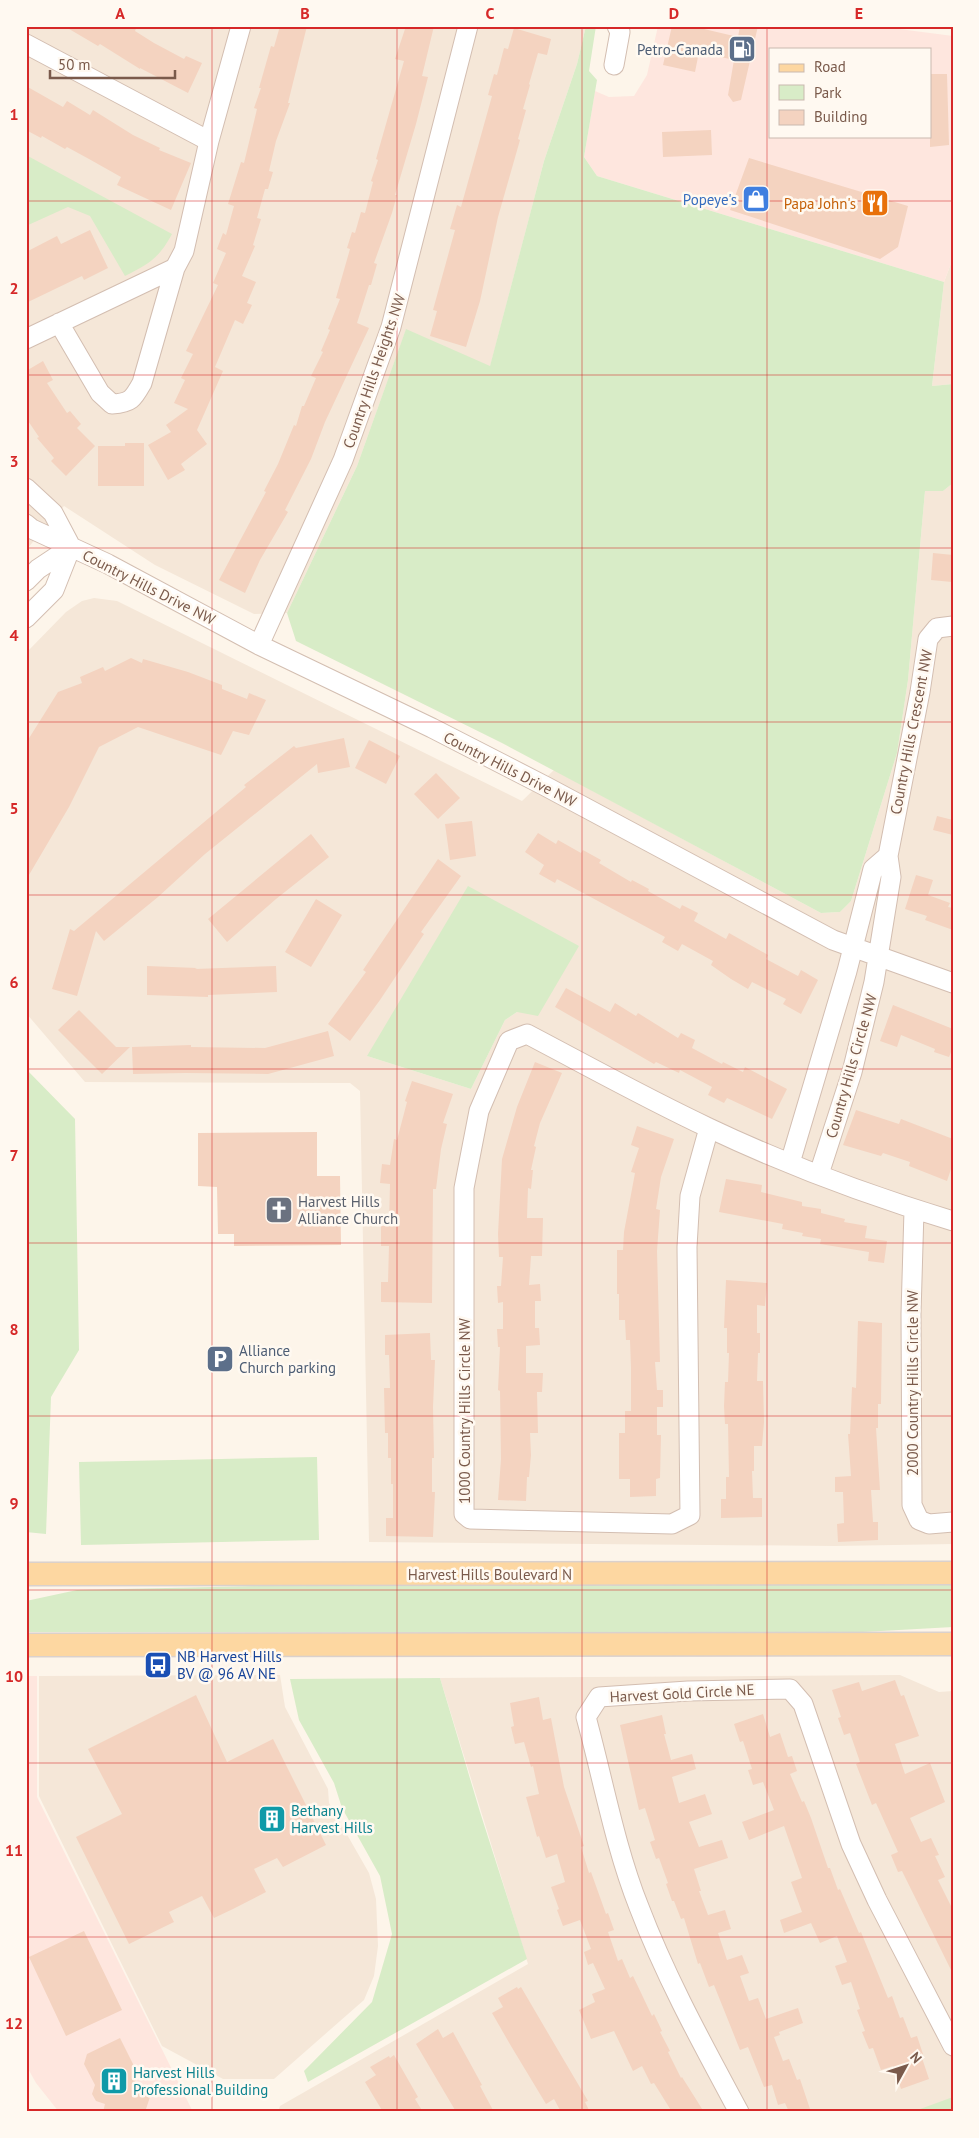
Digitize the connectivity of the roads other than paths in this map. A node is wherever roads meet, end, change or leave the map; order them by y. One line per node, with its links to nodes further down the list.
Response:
1 (241, 26): 6 (street)
2 (468, 26): 16 (street, Country Hills Heights NW)
3 (621, 28): 5 (street)
4 (26, 44): 6 (street)
5 (614, 65)
6 (209, 141): 7 (street)
7 (175, 268): 8 (street); 8 (street)
8 (59, 323): 9 (street)
9 (26, 339)
10 (26, 488): 12 (street, Country Hills Drive NW)
11 (26, 524): 12 (street, Country Hills Drive NW)
12 (71, 547): 13 (street); 14 (street); 16 (street, Country Hills Drive NW)
13 (26, 581)
14 (26, 618)
15 (953, 626): 17 (street, Country Hills Crescent NW)
16 (259, 645): 18 (street, Country Hills Drive NW)
17 (888, 856): 18 (street); 19 (street, Country Hills Crescent NW)
18 (852, 949): 19 (street, Country Hills Drive NW); 22 (street, Country Hills Circle NW)
19 (878, 958): 20 (street, Country Hills Drive NW); 23 (street, Country Hills Circle NW)
20 (953, 983)
21 (709, 1128): 21 (street, 1000 Country Hills Circle NW); 22 (street, 1000 Country Hills Circle NW)
22 (790, 1164): 23 (street)
23 (819, 1174): 24 (street)
24 (914, 1210): 25 (street); 26 (street, 2000 Country Hills Circle NW)
25 (953, 1222)
26 (953, 1522)
27 (953, 1573): 29 (main road, Harvest Hills Boulevard N)
28 (26, 1574): 29 (main road, Harvest Hills Boulevard N)
29 (74, 1574): 30 (main road)
30 (26, 1590)
31 (953, 1644): 32 (main road)
32 (26, 1645)
33 (953, 2046): 34 (street, Harvest Gold Circle NE)
34 (739, 2112)

